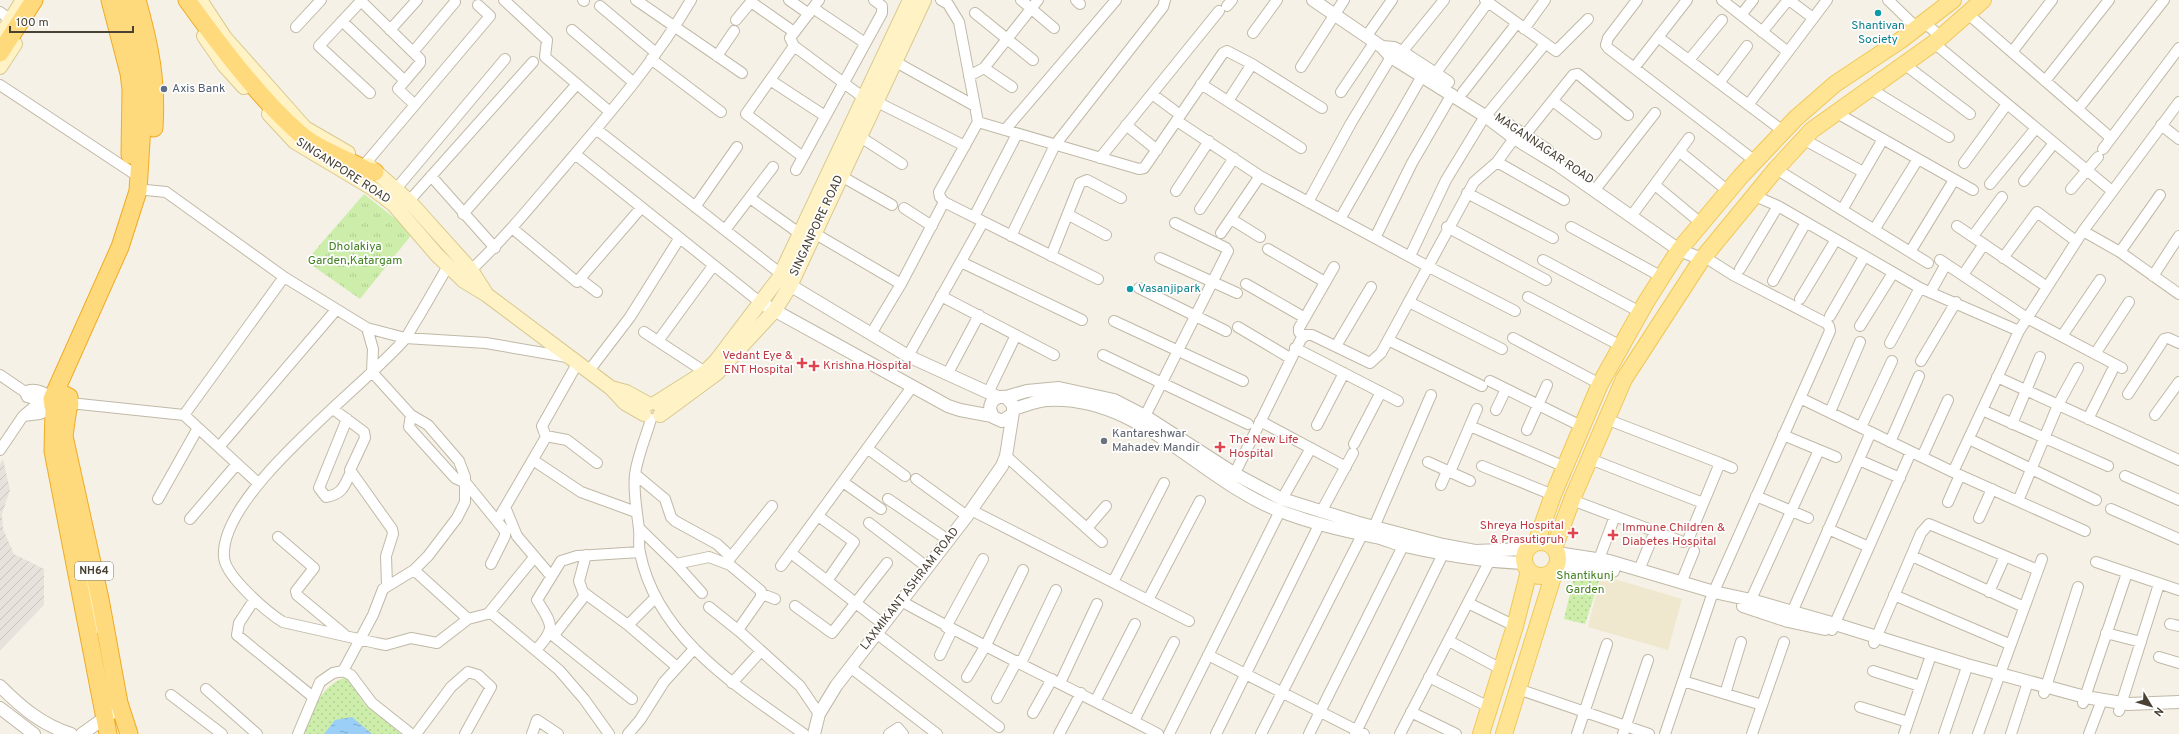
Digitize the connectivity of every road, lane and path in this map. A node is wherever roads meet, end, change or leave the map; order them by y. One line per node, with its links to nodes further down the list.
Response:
1 (23, 0): 54 (main road)
2 (34, 0): 86 (highway)
3 (43, 0): 97 (main road)
4 (110, 0): 178 (highway)
5 (124, 0): 178 (highway, NH64)
6 (131, 0): 178 (highway, NH64)
7 (137, 0): 178 (highway)
8 (178, 0): 256 (main road, SINGANPORE ROAD)
9 (188, 0): 173 (highway)
10 (200, 0): 173 (main road, SINGANPORE ROAD)
11 (321, 0): 63 (street)
12 (361, 0): 60 (street); 66 (street)
13 (417, 0): 66 (street)
14 (504, 0): 111 (street)
15 (636, 0): 64 (street)
16 (691, 0): 64 (street)
17 (789, 0): 49 (street)
18 (874, 0): 77 (street)
19 (910, 0): 120 (main road, SINGANPORE ROAD)
20 (924, 0): 93 (main road, SINGANPORE ROAD)
21 (1020, 0): 50 (street)
22 (1038, 0): 50 (street)
23 (1116, 0): 144 (street)
24 (1165, 0): 158 (street)
25 (1277, 0): 71 (street)
26 (1312, 0): 55 (street, MAGANNAGAR ROAD)
27 (1344, 0): 55 (street)
28 (1392, 0): 76 (street)
29 (1444, 0): 83 (street)
30 (1545, 0): 61 (street)
31 (1637, 0): 100 (street)
32 (1687, 0): 73 (street)
33 (1722, 0): 53 (street)
34 (1753, 0): 53 (street)
35 (1788, 0): 56 (street); 70 (street)
36 (1827, 0): 56 (street)
37 (1888, 0): 62 (street)
38 (1983, 0): 52 (main road)
39 (2052, 0): 85 (street)
40 (2109, 0): 107 (street)
41 (2164, 0): 129 (street)
42 (946, 1): 103 (street)
43 (455, 2): 82 (street)
44 (1492, 2): 61 (street); 102 (street)
45 (1947, 2): 62 (main road)
46 (478, 5): 125 (street)
47 (600, 6): 87 (street)
48 (1226, 6): 119 (street)
49 (814, 7): 69 (street); 77 (street)
50 (1031, 9): 65 (street); 74 (street)
51 (975, 13): 74 (street)
52 (1968, 14): 75 (main road); 85 (street)
53 (1741, 15): 70 (street)
54 (5, 16): 72 (main road)
55 (1335, 16): 76 (street, MAGANNAGAR ROAD); 98 (street)
56 (1813, 18): 84 (street)
57 (1588, 19): 78 (street)
58 (736, 20): 69 (street)
59 (1722, 20): 92 (street)
60 (342, 21): 105 (street); 117 (street)
61 (1521, 26): 78 (street); 118 (street)
62 (1921, 26): 75 (street); 145 (main road)
63 (296, 27)
64 (674, 28): 87 (street); 88 (street)
65 (1054, 28)
66 (390, 30): 82 (street)
67 (572, 30): 108 (street)
68 (734, 31): 88 (street)
69 (794, 32): 79 (street)
70 (1762, 32): 84 (street)
71 (1253, 33)
72 (0, 37)
73 (1658, 37): 92 (street); 100 (street)
74 (1007, 39): 91 (street); 99 (street)
75 (1937, 40): 96 (main road); 124 (street)
76 (1374, 42): 83 (street, MAGANNAGAR ROAD); 89 (street, MAGANNAGAR ROAD); 116 (street)
77 (865, 43): 109 (street)
78 (1545, 44): 134 (street)
79 (794, 46): 106 (street); 109 (street)
80 (1747, 46): 110 (street)
81 (2179, 48): 152 (street)
82 (412, 52): 105 (street)
83 (1402, 52): 102 (street, MAGANNAGAR ROAD)
84 (1788, 52): 126 (street)
85 (2012, 52): 107 (street)
86 (0, 53)
87 (653, 56): 108 (street); 131 (street)
88 (717, 56): 101 (street)
89 (1391, 58): 104 (street, MAGANNAGAR ROAD); 203 (street)
90 (505, 59): 189 (street)
91 (1034, 60)
92 (1689, 60): 110 (street)
93 (894, 61): 120 (main road, SINGANPORE ROAD); 127 (street)
94 (533, 62): 180 (street)
95 (1252, 64): 112 (street); 121 (street); 128 (street)
96 (1904, 64): 115 (main road); 135 (street)
97 (0, 67)
98 (1301, 67)
99 (984, 68): 103 (street); 114 (street)
100 (1634, 68): 169 (street)
101 (742, 72)
102 (1435, 74): 118 (street, MAGANNAGAR ROAD)
103 (969, 76): 127 (street)
104 (1422, 76): 118 (street, MAGANNAGAR ROAD); 215 (street)
105 (404, 80): 125 (street)
106 (770, 80): 137 (street); 165 (street)
107 (2045, 81): 129 (street)
108 (632, 82): 130 (street)
109 (842, 83): 120 (street); 137 (street)
110 (1719, 83): 126 (street)
111 (577, 84): 130 (street); 212 (street)
112 (1201, 84): 121 (street); 138 (street)
113 (0, 85): 178 (street)
114 (1012, 87)
115 (1869, 88): 132 (main road); 150 (street)
116 (1341, 92)
117 (370, 93)
118 (1457, 93): 134 (street, MAGANNAGAR ROAD); 236 (street)
119 (1152, 94): 138 (street); 140 (street)
120 (869, 100): 149 (main road, SINGANPORE ROAD); 159 (street); 229 (main road, SINGANPORE ROAD)
121 (1228, 101): 161 (street)
122 (1553, 101): 136 (street); 147 (street); 148 (street)
123 (2179, 102): 141 (street)
124 (2007, 104): 142 (street); 171 (street)
125 (415, 105): 173 (street)
126 (1748, 105): 145 (street)
127 (975, 106): 139 (street)
128 (1322, 108)
129 (2078, 110): 152 (street)
130 (610, 112): 143 (street)
131 (721, 112)
132 (1836, 112): 153 (main road); 154 (street)
133 (1655, 113): 187 (street)
134 (1487, 114): 148 (street, MAGANNAGAR ROAD); 248 (street)
135 (1970, 114)
136 (1628, 115)
137 (825, 116): 165 (street)
138 (1176, 116): 156 (street); 162 (street)
139 (978, 122): 144 (street); 159 (street)
140 (1126, 125): 162 (street); 166 (street)
141 (2161, 125): 155 (street); 193 (street)
142 (2036, 128): 157 (street); 185 (street)
143 (596, 129): 164 (street); 206 (street)
144 (1004, 130): 146 (street)
145 (1783, 131): 169 (main road)
146 (1017, 134): 158 (street); 216 (street)
147 (1596, 134)
148 (1519, 135): 170 (street); 187 (street, MAGANNAGAR ROAD)
149 (859, 136): 172 (street); 181 (main road, SINGANPORE ROAD)
150 (1949, 137)
151 (1689, 138): 163 (street)
152 (2111, 138): 177 (street)
153 (1803, 139): 175 (main road); 179 (street)
154 (1883, 139): 168 (street); 179 (street)
155 (2179, 139)
156 (1209, 141): 167 (street); 191 (street)
157 (2054, 144): 177 (street); 184 (street)
158 (1055, 145): 166 (street); 232 (street)
159 (965, 146): 202 (street)
160 (737, 147): 206 (street)
161 (1301, 148)
162 (1158, 150): 166 (street)
163 (1680, 152): 186 (street); 192 (street)
164 (575, 154): 207 (street); 224 (street)
165 (803, 156): 176 (street)
166 (1100, 158)
167 (1234, 158): 182 (street); 209 (street)
168 (1918, 159): 183 (street); 226 (street)
169 (1755, 161): 192 (main road)
170 (1497, 162): 194 (street); 200 (street)
171 (1964, 163)
172 (902, 164)
173 (365, 166): 189 (main road, SINGANPORE ROAD)
174 (773, 167): 198 (street)
175 (1776, 169): 196 (main road); 210 (street)
176 (796, 170)
177 (2087, 170): 188 (street); 193 (street)
178 (144, 171): 266 (street); 360 (highway, NH64)
179 (1863, 172): 210 (street)
180 (431, 176): 201 (street); 212 (street)
181 (841, 176): 204 (street); 230 (main road, SINGANPORE ROAD)
182 (1260, 176): 203 (street); 214 (street)
183 (1954, 180): 190 (street); 245 (street)
184 (2024, 181)
185 (1990, 184)
186 (1655, 185): 211 (street); 218 (street)
187 (1596, 188): 211 (street, MAGANNAGAR ROAD); 243 (street, MAGANNAGAR ROAD)
188 (2071, 189)
189 (396, 190): 201 (main road, SINGANPORE ROAD)
190 (1974, 190)
191 (1176, 191)
192 (1728, 191): 218 (main road)
193 (2112, 191): 227 (street)
194 (1467, 193): 222 (street); 237 (street)
195 (2160, 195): 246 (street)
196 (1754, 196): 205 (street); 252 (main road)
197 (2002, 197): 233 (street)
198 (750, 198): 225 (street); 229 (street)
199 (1121, 198): 213 (street)
200 (1564, 200)
201 (409, 201): 261 (main road, SINGANPORE ROAD)
202 (944, 202): 216 (street); 220 (street)
203 (1308, 202): 215 (street)
204 (892, 205)
205 (1778, 206): 219 (street); 260 (street)
206 (695, 207): 225 (street)
207 (641, 208): 238 (street); 269 (street)
208 (904, 208): 220 (street)
209 (1200, 209)
210 (1842, 210): 226 (street)
211 (1635, 211): 243 (street, MAGANNAGAR ROAD)
212 (463, 214): 242 (street)
213 (1069, 215): 231 (street); 247 (street)
214 (1231, 219): 228 (street); 235 (street)
215 (1340, 219): 236 (street)
216 (979, 220): 232 (street); 254 (street)
217 (1175, 223): 273 (street)
218 (1702, 224): 243 (main road)
219 (1805, 224): 239 (street); 272 (street)
220 (932, 226): 275 (street)
221 (1957, 226): 233 (street)
222 (1447, 227): 258 (street); 270 (street)
223 (1571, 227): 264 (street)
224 (512, 228): 242 (street); 269 (street)
225 (725, 230): 267 (street)
226 (1874, 230): 245 (street)
227 (2083, 231): 240 (street); 246 (street)
228 (1221, 232)
229 (799, 233): 267 (main road, SINGANPORE ROAD)
230 (814, 233): 267 (main road, SINGANPORE ROAD); 275 (street)
231 (1106, 235)
232 (1011, 236): 247 (street)
233 (1973, 236): 241 (street)
234 (2179, 236): 265 (street)
235 (1260, 237)
236 (1375, 238): 248 (street)
237 (1553, 238)
238 (679, 239): 257 (street); 334 (street)
239 (1835, 241): 249 (street); 288 (street)
240 (2076, 241): 251 (street); 278 (street)
241 (1984, 244): 251 (street); 263 (street)
242 (495, 248): 261 (street)
243 (1682, 248): 252 (street); 264 (main road)
244 (1268, 249): 274 (street)
245 (1910, 252): 255 (street)
246 (2120, 252): 265 (street)
247 (1051, 256): 268 (street)
248 (1410, 256): 258 (street)
249 (1864, 257): 262 (street); 299 (street)
250 (1160, 258): 273 (street)
251 (2003, 258): 278 (street)
252 (1706, 259): 357 (street); 375 (main road)
253 (1543, 260): 296 (street)
254 (961, 262): 286 (street); 302 (street)
255 (1928, 263)
256 (448, 266): 285 (main road, SINGANPORE ROAD); 314 (street)
257 (713, 266): 292 (street); 317 (street)
258 (1427, 266): 289 (street); 295 (street)
259 (1334, 267): 274 (street)
260 (1740, 269)
261 (471, 270): 285 (main road, SINGANPORE ROAD)
262 (1893, 273): 280 (street); 304 (street)
263 (1963, 275): 281 (street); 301 (street)
264 (1662, 276): 296 (main road)
265 (2153, 276): 284 (street)
266 (284, 277): 293 (street); 369 (street)
267 (783, 279): 292 (main road, SINGANPORE ROAD); 294 (main road, SINGANPORE ROAD); 310 (street)
268 (1098, 279)
269 (580, 280): 282 (street)
270 (1546, 280)
271 (2100, 280): 313 (street)
272 (1773, 281)
273 (1213, 282): 283 (street); 298 (street)
274 (1325, 282): 300 (street)
275 (901, 284): 310 (street)
276 (1246, 284): 300 (street)
277 (1370, 287): 321 (street)
278 (2046, 287): 301 (street)
279 (1139, 288): 298 (street)
280 (1920, 288): 281 (street); 319 (street)
281 (1931, 291): 290 (street)
282 (596, 292)
283 (1237, 293)
284 (2179, 294)
285 (487, 295): 334 (main road, SINGANPORE ROAD)
286 (941, 296): 297 (street); 329 (street)
287 (1528, 297): 322 (street)
288 (1800, 299)
289 (1408, 302): 316 (street); 324 (street)
290 (1956, 302): 308 (street); 332 (street)
291 (2129, 302): 326 (street)
292 (761, 303): 294 (street); 339 (main road, SINGANPORE ROAD)
293 (336, 310): 305 (street); 393 (street)
294 (775, 310): 350 (street); 367 (main road, SINGANPORE ROAD)
295 (1515, 311)
296 (1640, 312): 322 (main road)
297 (979, 315): 311 (street); 340 (street)
298 (1196, 316): 307 (street); 325 (street)
299 (1830, 316)
300 (1305, 318): 312 (street)
301 (2027, 318): 308 (street); 313 (street)
302 (1082, 320)
303 (1114, 321): 325 (street)
304 (1860, 326)
305 (368, 328): 314 (street); 338 (street)
306 (1238, 328): 331 (street)
307 (1226, 331)
308 (2019, 331): 344 (street)
309 (644, 332): 317 (street)
310 (871, 334): 329 (street)
311 (1016, 335): 327 (street); 356 (street)
312 (1304, 336): 321 (street); 323 (street)
313 (2062, 336): 326 (street)
314 (405, 338): 334 (street); 338 (street)
315 (1513, 338): 348 (street)
316 (1388, 340): 321 (street); 351 (street)
317 (658, 341): 339 (street)
318 (1860, 342): 368 (street)
319 (1890, 343)
320 (2179, 343): 354 (street)
321 (1336, 346)
322 (1621, 346): 348 (main road)
323 (1295, 348): 331 (street); 341 (street)
324 (1502, 349)
325 (1178, 351): 345 (street); 347 (street)
326 (2095, 354): 336 (street)
327 (1054, 355)
328 (1103, 355): 347 (street)
329 (908, 356): 340 (street)
330 (2040, 357): 352 (street)
331 (1290, 358): 377 (street)
332 (1921, 360)
333 (1892, 361): 383 (street)
334 (577, 364): 367 (main road, SINGANPORE ROAD); 389 (street)
335 (2078, 368): 362 (street)
336 (2122, 368)
337 (2112, 371): 376 (street)
338 (372, 372): 363 (street); 370 (street)
339 (705, 372): 367 (main road, SINGANPORE ROAD)
340 (948, 373): 356 (street)
341 (1344, 374): 353 (street); 380 (street)
342 (0, 375): 360 (street)
343 (1919, 376): 392 (street)
344 (1997, 377): 352 (street); 366 (street)
345 (1243, 381)
346 (2179, 382): 373 (street)
347 (1162, 383): 372 (street); 378 (street)
348 (1600, 384): 382 (main road)
349 (1547, 385): 361 (street)
350 (912, 386): 371 (street); 395 (street)
351 (1506, 389): 361 (street); 365 (street)
352 (2026, 390): 362 (street); 379 (street)
353 (1381, 392): 359 (street); 410 (street)
354 (2128, 394)
355 (1431, 395): 460 (street)
356 (997, 396): 371 (street); 371 (street); 372 (street)
357 (1800, 398): 368 (street); 388 (street)
358 (1948, 400): 401 (street)
359 (1398, 401)
360 (60, 402): 369 (street); 387 (highway, NH64); 396 (street)
361 (1538, 405): 382 (street); 385 (street)
362 (2058, 405): 376 (street); 391 (street)
363 (333, 409): 374 (street); 427 (street)
364 (1478, 409): 381 (street)
365 (1496, 410)
366 (1982, 410): 379 (street); 390 (street)
367 (652, 411): 419 (street)
368 (1830, 412): 383 (street)
369 (184, 415): 384 (street)
370 (411, 415): 428 (street); 428 (street)
371 (1005, 415): 397 (street); 424 (street)
372 (1145, 416): 424 (street)
373 (2155, 416)
374 (347, 419): 416 (street); 416 (street)
375 (1606, 419): 402 (main road); 408 (street)
376 (2088, 419): 405 (street)
377 (1260, 421): 394 (street); 424 (street)
378 (1248, 424)
379 (2012, 424): 391 (street)
380 (1317, 425)
381 (1470, 426): 413 (street); 417 (street)
382 (1581, 426): 413 (main road)
383 (1861, 427): 386 (street)
384 (198, 428): 393 (street); 434 (street)
385 (1527, 430)
386 (1871, 432): 392 (street); 404 (street)
387 (59, 435): 602 (main road); 602 (highway, NH64)
388 (1783, 435): 398 (street); 433 (street)
389 (546, 436): 403 (street); 407 (street)
390 (1968, 439): 415 (street); 418 (street)
391 (2044, 439): 412 (street); 415 (street)
392 (1890, 442): 399 (street)
393 (220, 447): 409 (street)
394 (1311, 448): 410 (street); 443 (street)
395 (868, 449): 420 (street); 426 (street)
396 (0, 450)
397 (1006, 450): 451 (street, LAXMIKANT ASHRAM ROAD); 462 (street)
398 (1819, 450): 400 (street); 449 (street)
399 (1911, 452): 401 (street); 423 (street)
400 (1836, 457)
401 (1922, 457): 418 (street)
402 (1590, 459): 436 (main road); 442 (street)
403 (533, 460): 446 (street); 450 (street)
404 (1859, 460): 423 (street); 463 (street)
405 (2179, 460)
406 (1428, 462): 417 (street)
407 (597, 463)
408 (1720, 463): 414 (street); 442 (street)
409 (237, 464): 427 (street); 457 (street)
410 (1346, 466): 454 (street)
411 (1482, 466): 432 (street)
412 (2108, 466)
413 (1565, 467): 432 (main road)
414 (1732, 468)
415 (2032, 470): 437 (street); 440 (street)
416 (351, 472): 504 (street)
417 (1449, 472): 425 (street); 430 (street)
418 (1957, 473): 431 (street); 441 (street)
419 (635, 474): 450 (street); 486 (street)
420 (905, 476)
421 (2126, 476): 438 (street)
422 (916, 478): 451 (street)
423 (1900, 478): 472 (street)
424 (1232, 479): 443 (street)
425 (1470, 481)
426 (843, 482): 447 (street); 452 (street)
427 (258, 483): 515 (street)
428 (466, 483): 458 (street); 494 (street)
429 (1164, 483): 501 (street)
430 (1441, 485)
431 (1992, 489): 440 (street); 456 (street)
432 (1554, 492): 436 (street); 480 (main road)
433 (1756, 496): 449 (street); 512 (street)
434 (158, 499)
435 (888, 499): 469 (street)
436 (1572, 499): 453 (street); 482 (main road)
437 (2096, 500)
438 (2179, 500)
439 (1200, 501): 517 (street)
440 (2018, 501): 465 (street)
441 (1948, 502)
442 (1703, 503): 464 (street)
443 (1281, 505): 454 (street); 554 (street)
444 (772, 506): 486 (street)
445 (1106, 506): 462 (street)
446 (505, 507): 458 (street); 499 (street)
447 (881, 509)
448 (2112, 509): 468 (street)
449 (1791, 510): 455 (street); 522 (street)
450 (636, 512): 461 (street)
451 (969, 513): 469 (street, LAXMIKANT ASHRAM ROAD); 501 (street)
452 (818, 516): 475 (street); 500 (street)
453 (1615, 516): 464 (street); 483 (street)
454 (1320, 517): 460 (street); 466 (street); 566 (street)
455 (1808, 518)
456 (1979, 518)
457 (190, 519)
458 (497, 522): 490 (street)
459 (869, 523): 493 (street)
460 (1374, 527): 480 (street)
461 (639, 528): 474 (street); 491 (street)
462 (1087, 528): 470 (street)
463 (1828, 529): 472 (street); 527 (street)
464 (1655, 531): 496 (street)
465 (2084, 531)
466 (1362, 535): 471 (street); 579 (street)
467 (278, 537): 539 (street)
468 (2179, 539)
469 (948, 540): 493 (street, LAXMIKANT ASHRAM ROAD)
470 (1102, 542)
471 (1403, 546): 476 (street); 597 (street)
472 (1869, 548): 533 (street)
473 (1694, 551): 502 (street)
474 (640, 552): 477 (street); 514 (street)
475 (791, 553): 492 (street); 500 (street)
476 (1443, 554): 487 (street); 607 (street)
477 (586, 555): 499 (street); 510 (street)
478 (1912, 556): 479 (street); 508 (street); 513 (street)
479 (2005, 556): 497 (street); 508 (street)
480 (1529, 557): 482 (main road); 482 (main road); 487 (street); 532 (main road)
481 (983, 559): 534 (street)
482 (1556, 559): 483 (street); 512 (street); 577 (main road)
483 (1599, 559): 496 (street)
484 (2042, 559): 497 (street)
485 (532, 560): 526 (street)
486 (729, 560): 491 (street); 511 (street)
487 (1489, 562): 519 (street)
488 (2096, 562): 498 (street)
489 (887, 563): 520 (street)
490 (491, 564)
491 (676, 564): 509 (street)
492 (781, 566)
493 (928, 567): 518 (street, LAXMIKANT ASHRAM ROAD)
494 (414, 570): 504 (street); 528 (street)
495 (1023, 570): 549 (street)
496 (1639, 570): 502 (street)
497 (2038, 570): 525 (street)
498 (2127, 573): 503 (street); 537 (street)
499 (551, 576): 538 (street)
500 (827, 581): 520 (street)
501 (1113, 582): 517 (street)
502 (1681, 583): 512 (street)
503 (2159, 584): 507 (street); 546 (street)
504 (387, 585): 540 (street)
505 (2078, 587): 578 (street)
506 (1056, 590): 558 (street)
507 (2179, 590)
508 (1989, 592): 525 (street)
509 (702, 593)
510 (586, 594): 531 (street); 538 (street)
511 (762, 594): 516 (street); 536 (street)
512 (1712, 595): 522 (street); 571 (street)
513 (1894, 595): 541 (street); 548 (street)
514 (655, 598): 531 (street); 550 (street)
515 (254, 600): 539 (street); 583 (street)
516 (775, 600)
517 (1148, 600): 529 (street)
518 (901, 602): 534 (street); 535 (street, LAXMIKANT ASHRAM ROAD)
519 (1468, 603): 532 (street); 542 (street)
520 (855, 604): 523 (street); 535 (street)
521 (1096, 604): 570 (street)
522 (1749, 604): 527 (street)
523 (795, 606)
524 (709, 607): 536 (street)
525 (2024, 607): 548 (street)
526 (488, 614): 528 (street); 551 (street)
527 (1790, 616): 533 (street)
528 (468, 619): 540 (street)
529 (1189, 621)
530 (1135, 624): 587 (street)
531 (628, 625): 560 (street)
532 (1515, 626): 562 (main road)
533 (1833, 627): 541 (street)
534 (949, 628): 549 (street); 553 (street)
535 (880, 629): 561 (street, LAXMIKANT ASHRAM ROAD); 605 (street)
536 (739, 631): 552 (street)
537 (2106, 633): 546 (street); 588 (street)
538 (552, 634): 551 (street); 586 (street)
539 (345, 635): 540 (street)
540 (361, 640): 564 (street)
541 (1875, 640): 557 (street); 569 (street)
542 (1449, 641): 562 (street); 568 (street)
543 (1174, 642): 603 (street)
544 (1741, 642): 581 (street)
545 (1784, 642): 591 (street)
546 (2141, 642): 594 (street)
547 (1607, 644): 599 (street)
548 (2009, 644): 569 (street)
549 (986, 645): 558 (street); 567 (street)
550 (694, 649): 560 (street); 572 (street)
551 (536, 650): 621 (street)
552 (761, 651): 572 (street); 601 (street)
553 (940, 655)
554 (1208, 655): 566 (street); 630 (street)
555 (2159, 656): 559 (street)
556 (1648, 660): 606 (street)
557 (1929, 661): 563 (street); 574 (street)
558 (1019, 662): 570 (street); 585 (street)
559 (2179, 663)
560 (677, 667): 622 (street)
561 (850, 667): 601 (street, LAXMIKANT ASHRAM ROAD); 627 (street)
562 (1501, 669): 592 (main road)
563 (1966, 670): 569 (street); 643 (street)
564 (343, 671): 583 (street); 616 (street)
565 (1873, 671): 574 (street)
566 (1247, 674): 579 (street); 631 (street)
567 (967, 677)
568 (1429, 677): 592 (street); 598 (street)
569 (1999, 677): 575 (street); 578 (street); 644 (street)
570 (1056, 681): 580 (street); 600 (street)
571 (1683, 681): 581 (street); 640 (street)
572 (732, 683): 623 (street)
573 (0, 686): 584 (street)
574 (1920, 686): 604 (street)
575 (2026, 688): 578 (street); 645 (street)
576 (206, 689): 614 (street)
577 (1518, 689): 599 (street); 637 (main road)
578 (2045, 689): 588 (street)
579 (1282, 692): 597 (street); 632 (street)
580 (1081, 693): 587 (street); 628 (street)
581 (1725, 694): 591 (street)
582 (171, 695): 613 (street)
583 (313, 697): 615 (street)
584 (12, 698): 595 (street); 609 (street)
585 (997, 698)
586 (632, 699)
587 (1096, 700): 603 (street)
588 (2084, 700): 590 (street)
589 (2179, 702): 594 (street)
590 (2100, 703): 594 (street); 646 (street)
591 (1762, 705): 641 (street)
592 (1489, 707): 636 (main road)
593 (1860, 707): 604 (street)
594 (2120, 707): 596 (street)
595 (0, 709): 608 (street)
596 (2179, 709)
597 (1320, 712): 607 (street); 633 (street)
598 (1411, 712): 634 (street); 635 (street)
599 (1584, 712): 606 (street); 638 (street)
600 (1033, 713)
601 (819, 714): 624 (street, LAXMIKANT ASHRAM ROAD)
602 (112, 717): 610 (street); 611 (main road); 612 (highway, NH64)
603 (1134, 721): 629 (street)
604 (1908, 722): 642 (street)
605 (999, 727)
606 (1625, 730): 639 (street)
607 (1359, 733)
608 (34, 734)
609 (71, 734)
610 (82, 734)
611 (121, 734)
612 (129, 734)
613 (222, 734)
614 (256, 734)
615 (298, 734)
616 (411, 734)
617 (416, 734): 618 (street)
618 (465, 734)
619 (532, 734): 620 (street)
620 (558, 734)
621 (609, 734)
622 (628, 734)
623 (804, 734)
624 (814, 734)
625 (889, 734): 626 (street)
626 (903, 734)
627 (937, 734)
628 (1059, 734)
629 (1158, 734)
630 (1169, 734)
631 (1216, 734)
632 (1261, 734)
633 (1309, 734)
634 (1400, 734)
635 (1456, 734)
636 (1481, 734)
637 (1504, 734)
638 (1577, 734)
639 (1649, 734)
640 (1665, 734)
641 (1752, 734)
642 (1904, 734)
643 (1944, 734)
644 (1978, 734)
645 (2011, 734)
646 (2089, 734)

